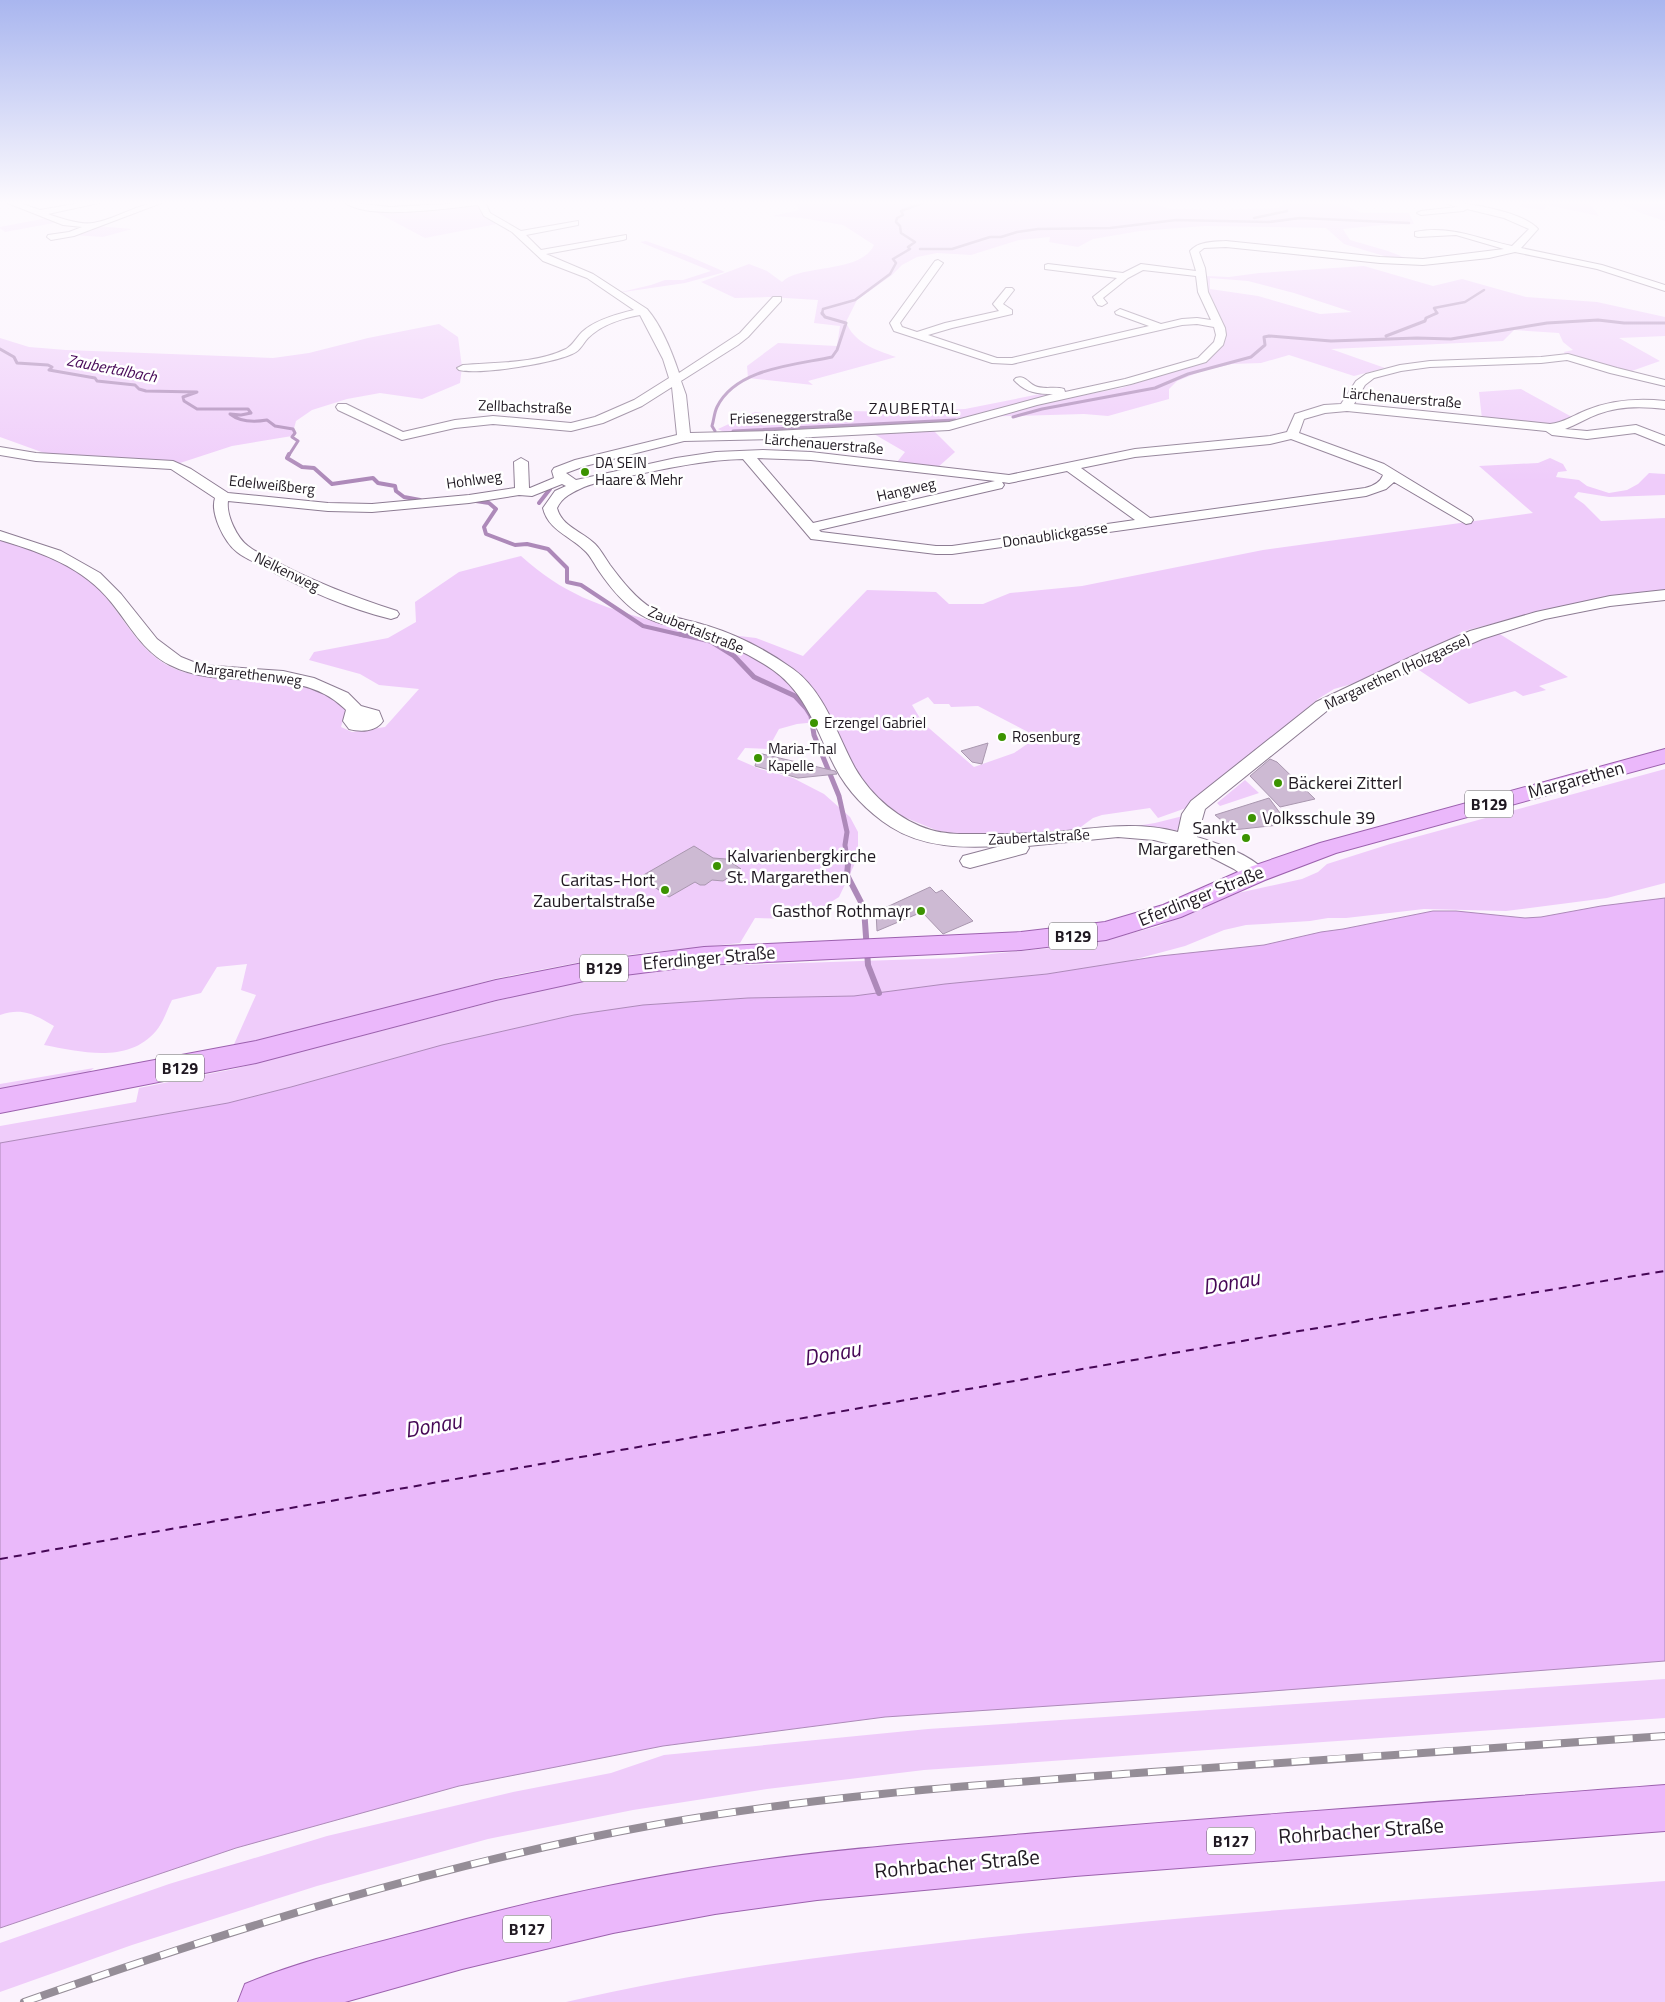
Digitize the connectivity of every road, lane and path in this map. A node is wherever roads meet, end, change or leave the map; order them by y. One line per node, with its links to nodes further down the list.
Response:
1 (619, 295): 8 (street)
2 (915, 295): 12 (street)
3 (1005, 295): 12 (street)
4 (1100, 295): 7 (street)
5 (1205, 295): 10 (street)
6 (777, 299): 15 (street, Zellbachstraße)
7 (1102, 303)
8 (643, 311): 13 (street); 15 (street)
9 (1120, 312): 11 (street)
10 (1218, 324): 11 (street); 17 (street, Frieseneggerstraße)
11 (1160, 327): 12 (street)
12 (918, 335)
13 (463, 368)
14 (1020, 380): 17 (street, Frieseneggerstraße)
15 (675, 381): 19 (street, Zellbachstraße); 23 (street)
16 (1665, 383): 20 (street)
17 (1074, 394): 23 (street, Frieseneggerstraße)
18 (1665, 405): 21 (street, Lärchenauerstraße)
19 (342, 407)
20 (1347, 408): 21 (street, Lärchenauerstraße); 22 (street, Lärchenauerstraße)
21 (1538, 427): 25 (street, Lärchenauerstraße)
22 (1292, 435): 30 (street, Lärchenauerstraße); 31 (street)
23 (684, 437): 33 (street)
24 (0, 440): 28 (street)
25 (1665, 441)
26 (0, 450): 28 (street, Edelweißberg)
27 (747, 454): 32 (street, Lärchenauerstraße); 33 (street, Lärchenauerstraße); 39 (street, Donaublickgasse)
28 (45, 456): 34 (street, Edelweißberg)
29 (521, 462): 36 (street, Hohlweg)
30 (1070, 467): 32 (street, Lärchenauerstraße); 38 (street)
31 (1390, 474): 37 (street); 38 (street, Donaublickgasse)
32 (1009, 479): 39 (street, Hangweg)
33 (569, 482): 36 (street, Hohlweg); 36 (street)
34 (225, 497): 35 (street, Edelweißberg); 42 (street, Nelkenweg)
35 (431, 502): 36 (street, Hohlweg)
36 (536, 503): 45 (street, Zaubertalstraße)
37 (1466, 520)
38 (1146, 522): 39 (street, Donaublickgasse)
39 (808, 528)
40 (0, 535): 43 (street, Margarethenweg)
41 (1665, 595): 46 (street, Margarethen (Holzgasse))
42 (391, 614)
43 (355, 710)
44 (1665, 756): 47 (main road, Margarethen / B129)
45 (1038, 840): 46 (street, Zaubertalstraße); 48 (street)
46 (1185, 841): 49 (street, Zaubertalstraße)
47 (1313, 853): 49 (main road, Eferdinger Straße / B129)
48 (970, 861)
49 (1256, 874): 50 (main road, Eferdinger Straße / B129)
50 (0, 1101)
51 (1665, 1808): 52 (main road, Rohrbacher Straße / B127)
52 (263, 2002)

